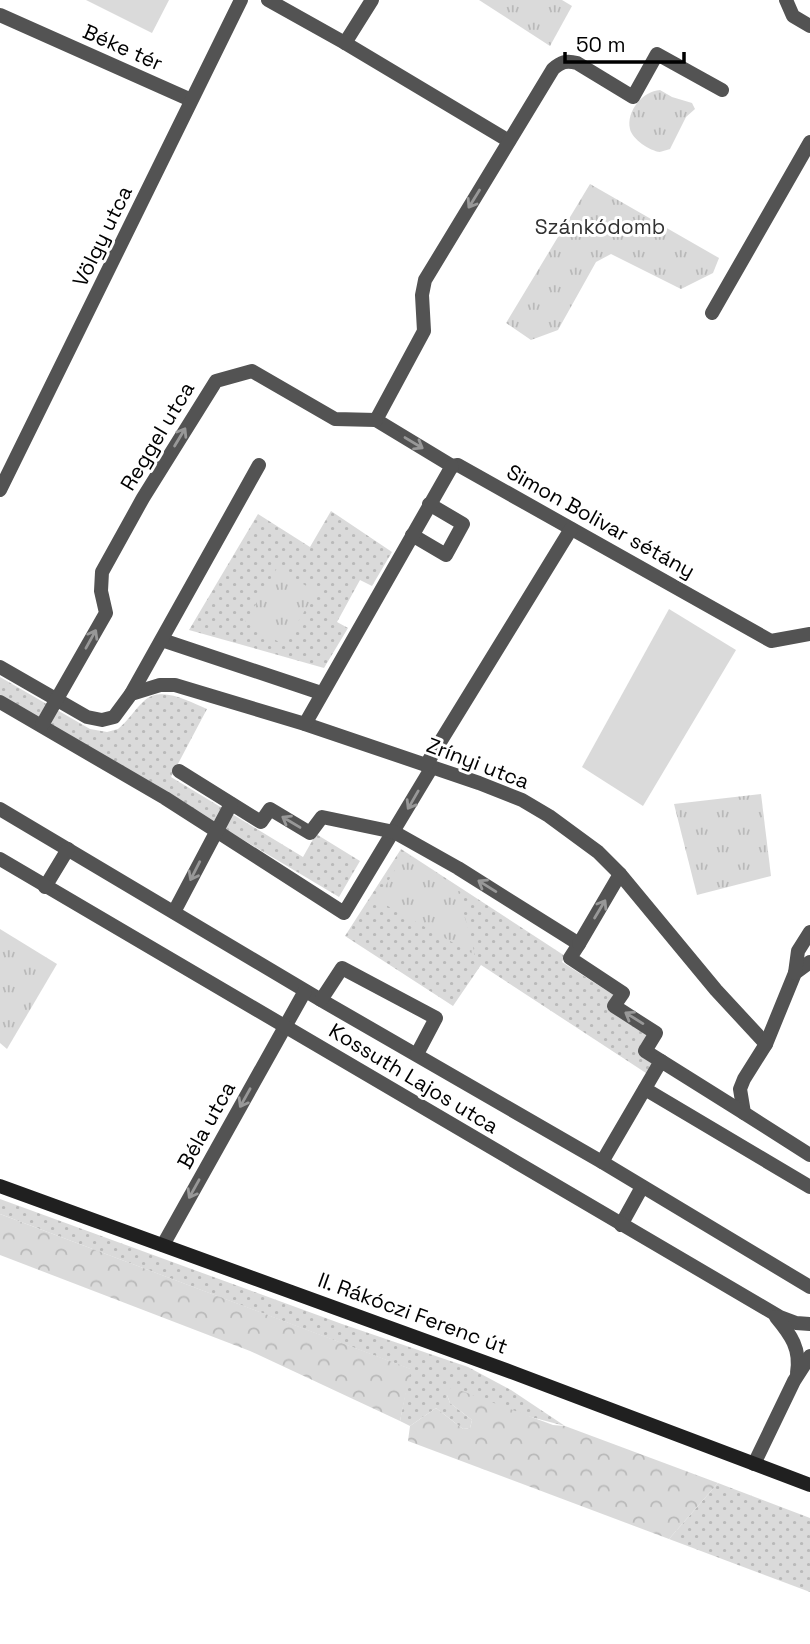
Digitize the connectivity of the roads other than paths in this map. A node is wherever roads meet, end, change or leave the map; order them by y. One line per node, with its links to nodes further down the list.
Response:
1 (241, 0): 9 (street, Völgy utca)
2 (268, 0): 7 (street)
3 (372, 0): 7 (street)
4 (786, 0): 6 (street)
5 (0, 15): 9 (street, Béke tér)
6 (810, 26)
7 (345, 43): 10 (street)
8 (722, 90): 10 (street)
9 (191, 100): 16 (street, Völgy utca)
10 (509, 141): 13 (street, one-way to 13)
11 (810, 142): 12 (street)
12 (712, 313)
13 (376, 420): 15 (street, Simon Bolivar sétány, one-way to 15); 25 (street, Reggel utca, one-way to 13)
14 (259, 465): 21 (street)
15 (452, 466): 17 (street); 18 (street, Simon Bolivar sétány)
16 (0, 491)
17 (429, 504): 19 (street); 19 (street)
18 (571, 529): 20 (street, Simon Bolivar sétány); 29 (street)
19 (412, 535): 23 (street)
20 (810, 634)
21 (162, 640): 23 (street); 24 (street)
22 (0, 667): 25 (street)
23 (321, 693): 27 (street)
24 (131, 694): 25 (street); 27 (street, Zrínyi utca)
25 (58, 699): 28 (street, Reggel utca)
26 (0, 702): 28 (street)
27 (305, 724): 29 (street, Zrínyi utca)
28 (42, 726): 33 (street)
29 (429, 766): 34 (street, one-way to 34); 37 (street, Zrínyi utca)
30 (179, 772): 31 (street)
31 (231, 804): 33 (street); 34 (street, one-way to 31)
32 (0, 809): 35 (street)
33 (216, 830): 34 (street); 39 (street, one-way to 39)
34 (394, 832): 41 (street, one-way to 34)
35 (68, 849): 38 (street); 39 (street)
36 (0, 859): 38 (street, Kossuth Lajos utca)
37 (620, 874): 41 (street, one-way to 37); 47 (street, Zrínyi utca)
38 (45, 887): 46 (street, Kossuth Lajos utca)
39 (174, 912): 44 (street)
40 (810, 932): 43 (street)
41 (579, 944): 49 (street, one-way to 41)
42 (810, 962): 43 (street)
43 (794, 974): 47 (street)
44 (305, 991): 45 (street); 46 (street, Béla utca)
45 (321, 1000): 48 (street); 48 (street)
46 (285, 1027): 57 (street, Kossuth Lajos utca); 58 (street, Béla utca, one-way to 58)
47 (766, 1044): 51 (street)
48 (417, 1054): 53 (street)
49 (661, 1061): 50 (street); 51 (street)
50 (645, 1089): 53 (street); 56 (street)
51 (744, 1113): 52 (street)
52 (810, 1155)
53 (602, 1162): 55 (street)
54 (0, 1186): 58 (main road, II. Rákóczi Ferenc út)
55 (642, 1186): 57 (street); 59 (street)
56 (810, 1187)
57 (621, 1225): 60 (street, Kossuth Lajos utca)
58 (163, 1245): 64 (main road, II. Rákóczi Ferenc út)
59 (810, 1287)
60 (772, 1312): 61 (street, Kossuth Lajos utca); 63 (street)
61 (810, 1324)
62 (810, 1356): 63 (street)
63 (794, 1381): 64 (street)
64 (754, 1464): 65 (main road, II. Rákóczi Ferenc út)
65 (810, 1485)

